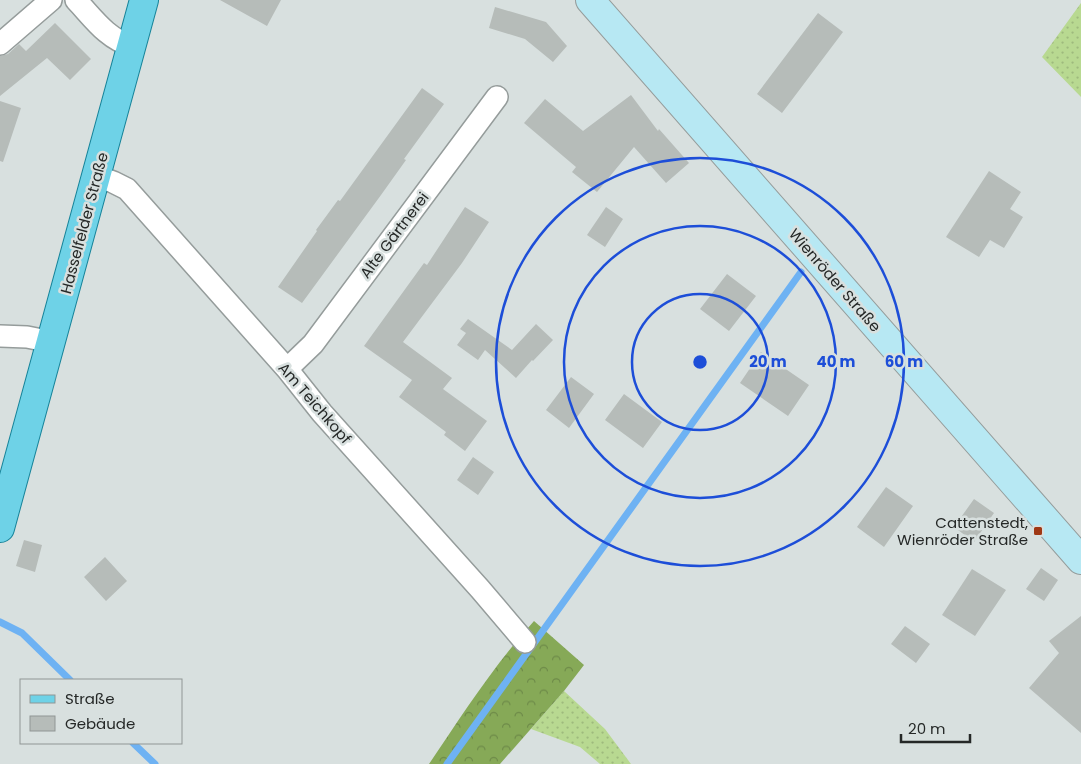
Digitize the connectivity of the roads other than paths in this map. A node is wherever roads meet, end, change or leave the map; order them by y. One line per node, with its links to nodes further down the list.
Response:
1 (51, 0): 5 (street)
2 (76, 0): 6 (street)
3 (144, 0): 6 (main road, Hasselfelder Straße)
4 (590, 0): 13 (main road, Wienröder Straße)
5 (0, 44)
6 (132, 46): 8 (main road, Hasselfelder Straße)
7 (496, 98): 11 (street, Alte Gärtnerei)
8 (97, 176): 10 (main road, Hasselfelder Straße); 11 (street, Am Teichkopf)
9 (0, 336): 10 (street)
10 (52, 342): 12 (main road, Hasselfelder Straße)
11 (287, 369): 14 (street, Am Teichkopf)
12 (0, 528)
13 (1081, 560)
14 (525, 642)

